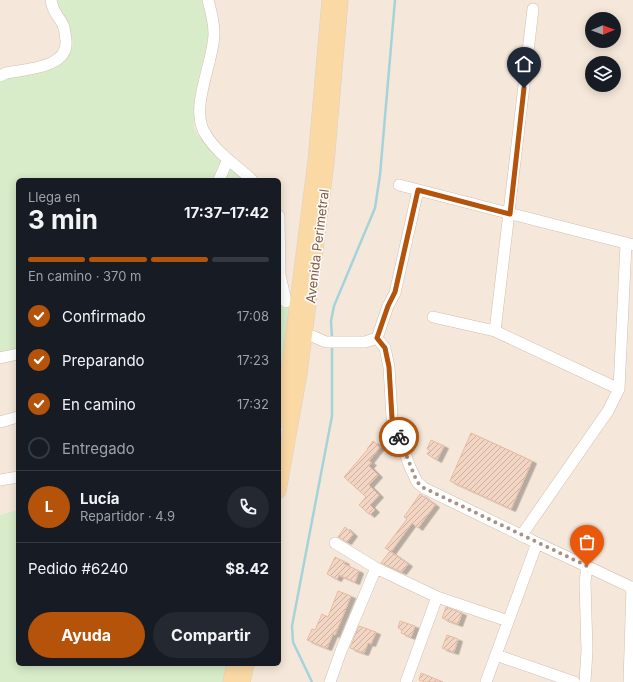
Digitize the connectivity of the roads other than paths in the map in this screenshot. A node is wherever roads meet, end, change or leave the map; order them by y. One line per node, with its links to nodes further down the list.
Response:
1 (51, 0): 6 (street)
2 (208, 0): 7 (street)
3 (329, 0): 23 (main road, Avenida Perimetral)
4 (341, 0): 28 (main road, Avenida Perimetral)
5 (533, 9): 12 (street)
6 (0, 76)
7 (228, 159): 8 (street); 9 (street)
8 (220, 178)
9 (250, 178)
10 (399, 185): 11 (street)
11 (418, 190): 12 (street); 19 (street)
12 (510, 214): 13 (street); 17 (street)
13 (630, 245): 22 (street)
14 (281, 280): 15 (street)
15 (286, 302)
16 (433, 316): 17 (street)
17 (495, 331): 22 (street)
18 (312, 336): 19 (street)
19 (377, 338): 29 (street)
20 (16, 354): 21 (street)
21 (0, 358)
22 (619, 389): 29 (street)
23 (281, 410)
24 (16, 418): 25 (street)
25 (0, 422)
26 (16, 477): 27 (street)
27 (0, 480)
28 (281, 480)
29 (521, 536): 31 (street)
30 (335, 543): 33 (street)
31 (537, 543): 32 (street); 36 (street)
32 (587, 566): 34 (street); 46 (street)
33 (376, 568): 35 (street); 42 (street)
34 (633, 588): 47 (street)
35 (437, 597): 36 (street); 43 (street)
36 (508, 621): 37 (street)
37 (496, 654): 44 (street); 45 (street)
38 (234, 666): 40 (main road)
39 (247, 666): 41 (main road)
40 (230, 682)
41 (243, 682)
42 (330, 682)
43 (406, 682)
44 (486, 682)
45 (574, 682)
46 (585, 682)
47 (629, 682)

